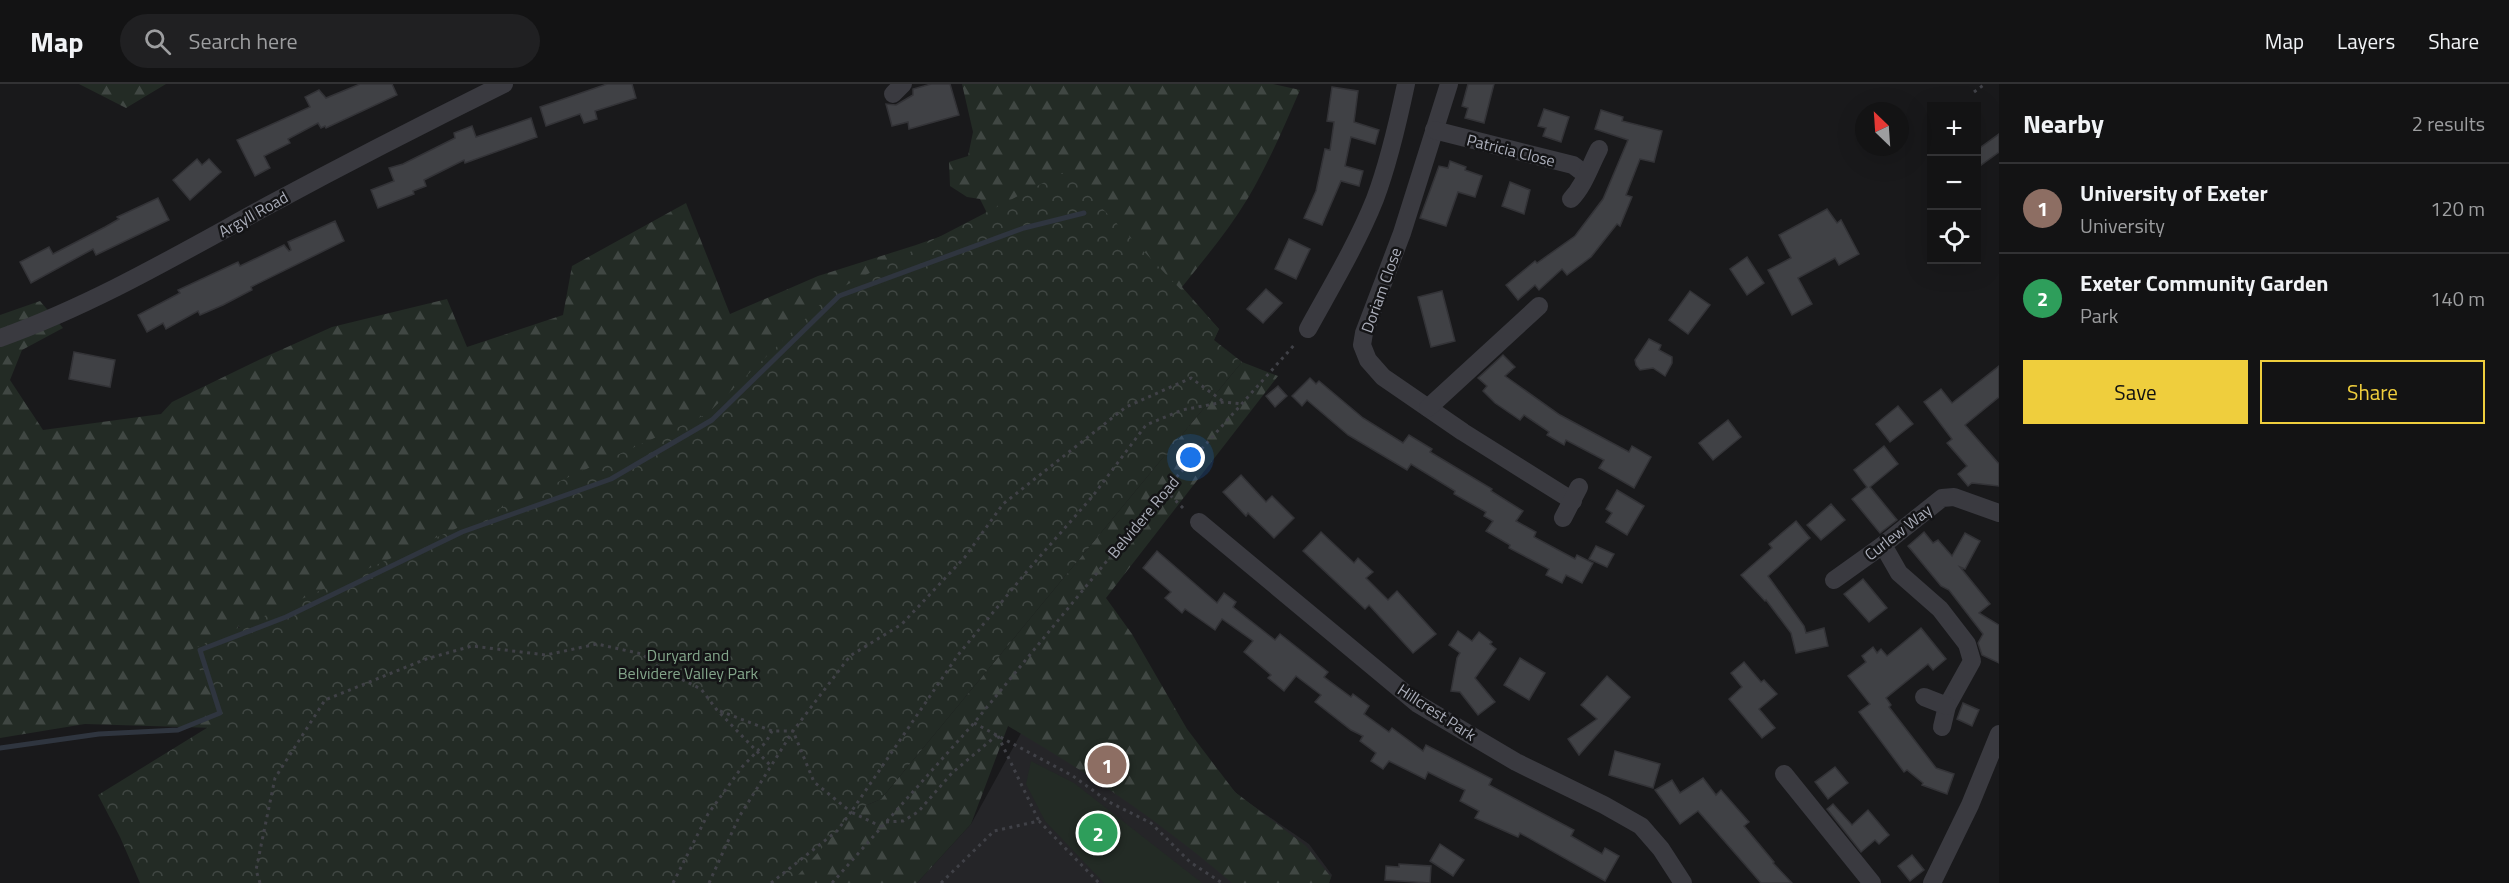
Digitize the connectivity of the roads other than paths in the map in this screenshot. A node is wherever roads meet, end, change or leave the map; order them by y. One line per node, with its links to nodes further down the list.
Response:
1 (504, 84): 10 (street, Argyll Road)
2 (1406, 84): 9 (street)
3 (1449, 84): 4 (street, Doriam Close)
4 (1434, 130): 6 (street, Patricia Close); 11 (street, Doriam Close)
5 (1599, 149): 6 (street)
6 (1585, 174): 7 (street)
7 (1571, 199)
8 (1539, 306): 11 (street)
9 (1308, 329)
10 (0, 338)
11 (1428, 408): 13 (street, Doriam Close)
12 (1999, 513): 15 (street, Curlew Way)
13 (1563, 518)
14 (1199, 522): 22 (street, Hillcrest Park)
15 (1884, 545): 16 (street, Curlew Way); 18 (street)
16 (1834, 580)
17 (1924, 697): 18 (street)
18 (1947, 706): 19 (street)
19 (1942, 727)
20 (1999, 734): 24 (street)
21 (1784, 774): 23 (street)
22 (1683, 883)
23 (1872, 883)
24 (1932, 883)

